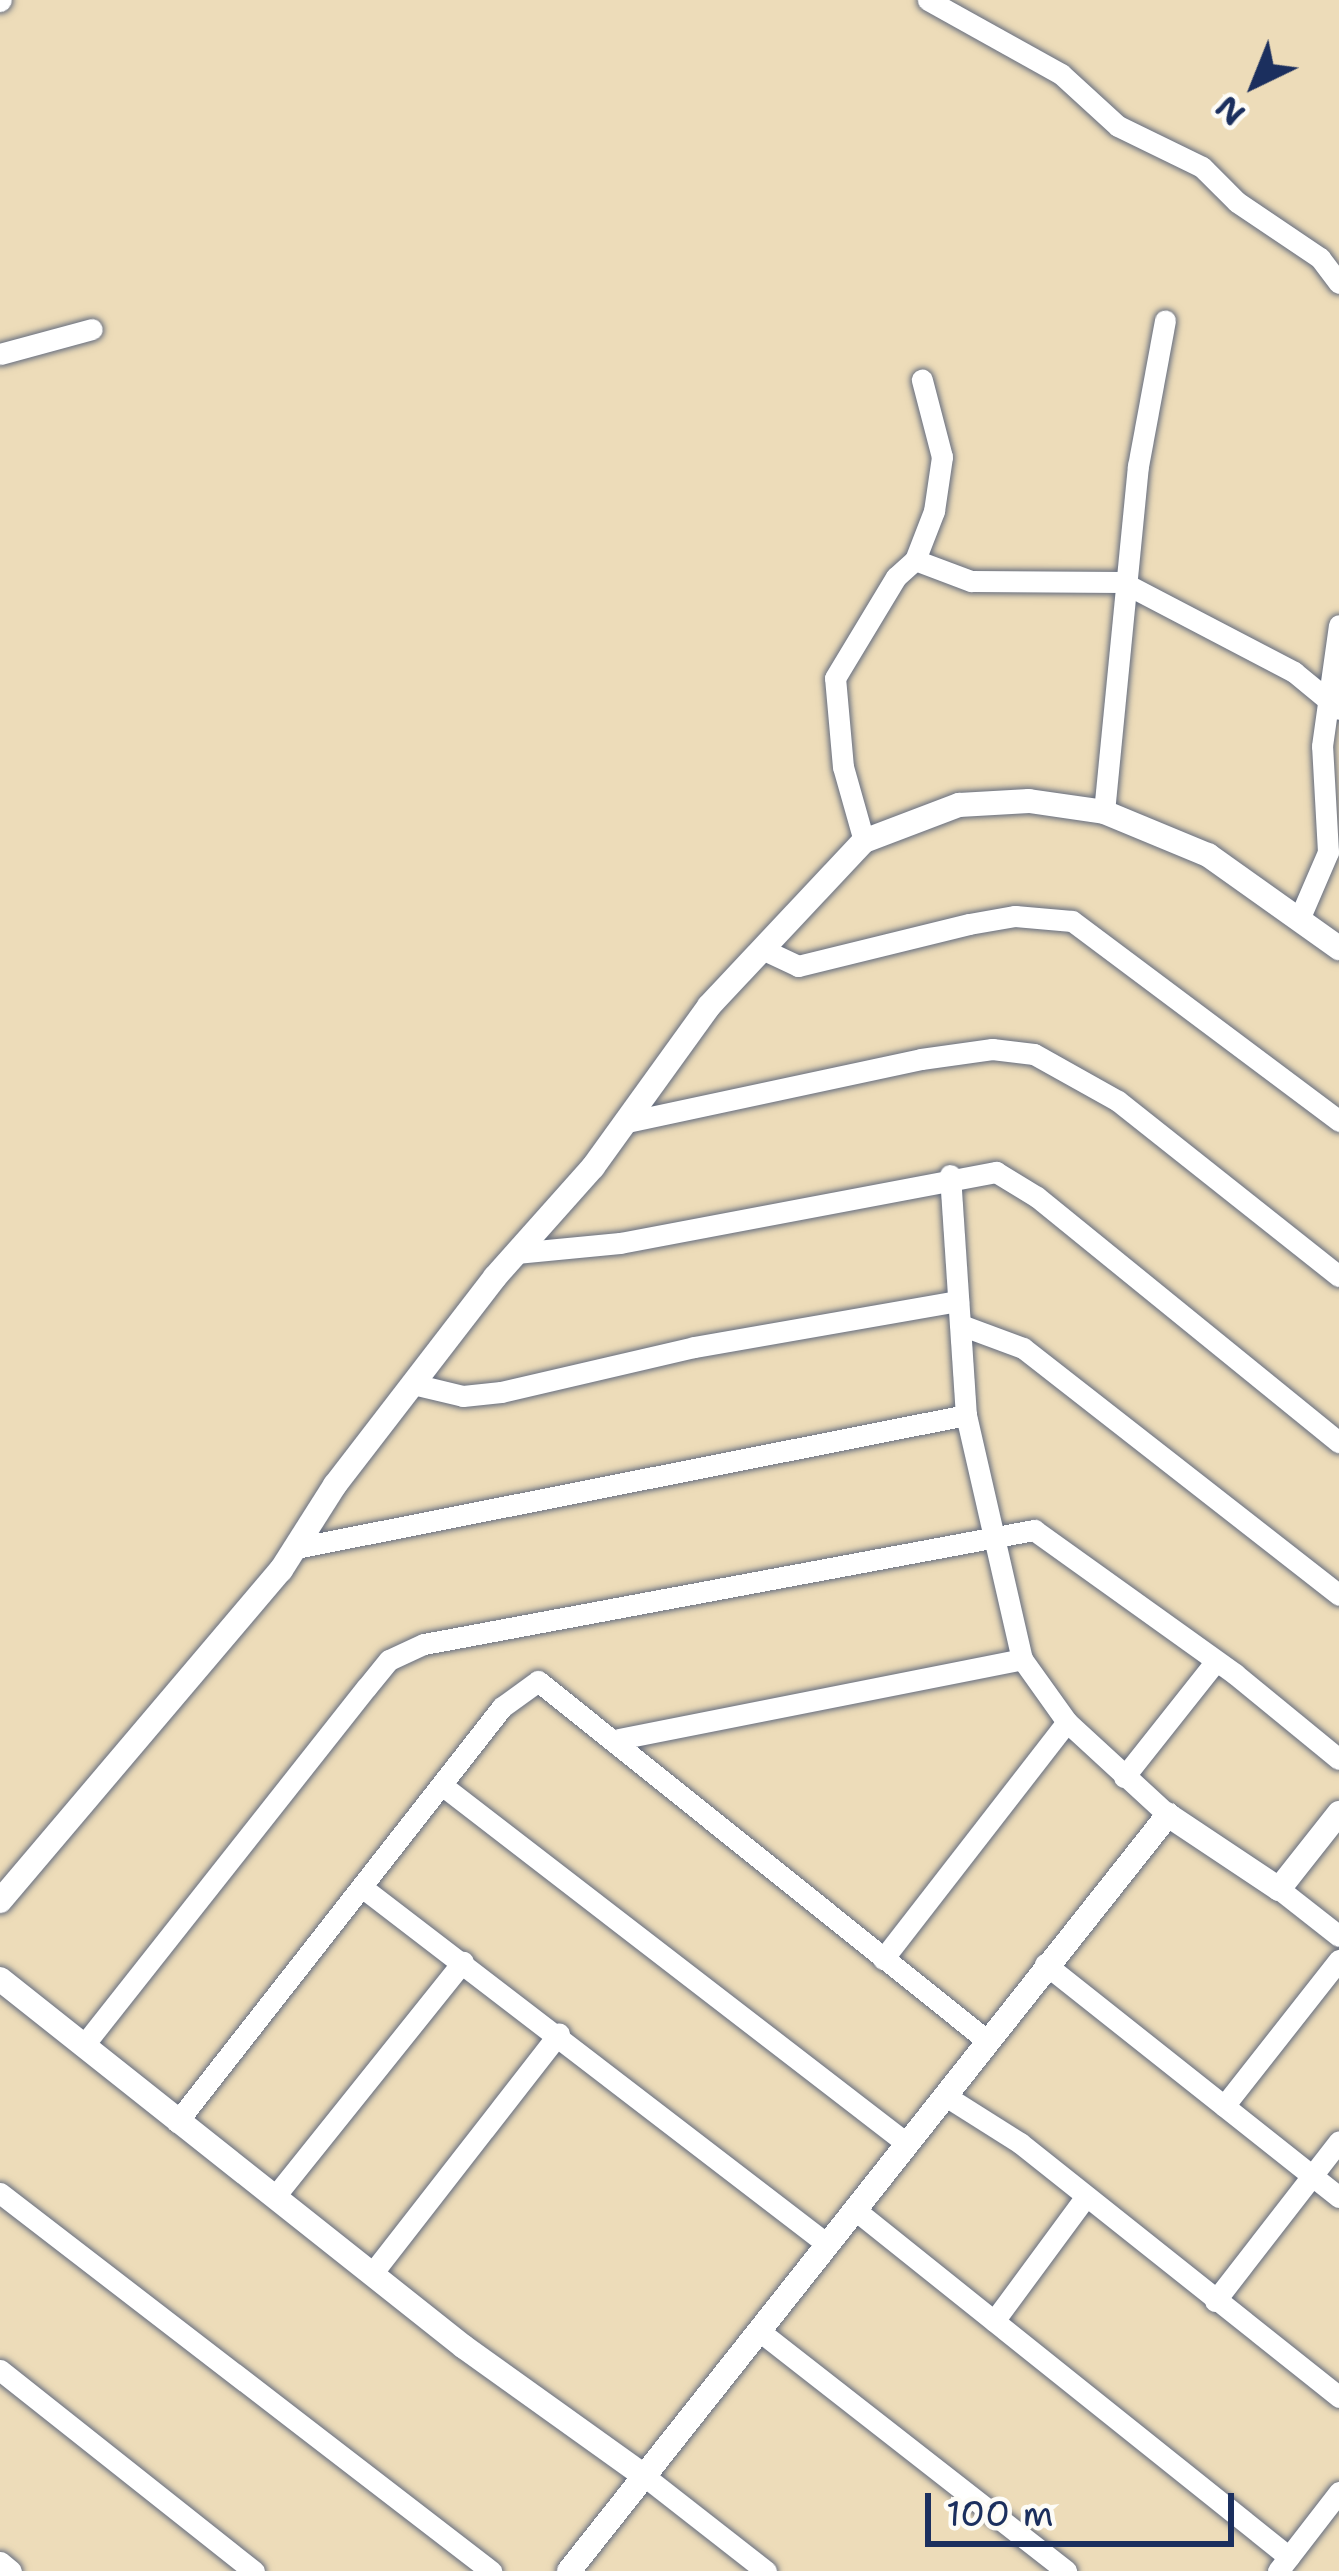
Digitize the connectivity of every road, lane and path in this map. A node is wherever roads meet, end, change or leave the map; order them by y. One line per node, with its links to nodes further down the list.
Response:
1 (928, 0): 2 (street)
2 (1339, 283)
3 (1165, 320): 8 (street)
4 (92, 328): 5 (street)
5 (0, 354)
6 (922, 380): 7 (street)
7 (915, 560): 8 (street); 12 (street)
8 (1131, 589): 10 (street); 11 (street)
9 (1339, 625): 10 (street)
10 (1335, 703): 13 (street)
11 (1104, 812): 12 (street); 14 (street)
12 (864, 841): 16 (street)
13 (1334, 855): 14 (street)
14 (1300, 916): 15 (street)
15 (1339, 948)
16 (762, 950): 17 (street); 18 (street)
17 (1339, 1121)
18 (627, 1122): 20 (street); 21 (street)
19 (950, 1175): 20 (street); 22 (street); 26 (street)
20 (516, 1253): 24 (street)
21 (1339, 1276)
22 (958, 1301): 23 (street); 24 (street)
23 (961, 1324): 25 (street); 29 (street)
24 (413, 1384): 28 (street)
25 (966, 1415): 27 (street); 28 (street)
26 (1339, 1442)
27 (990, 1537): 30 (street); 31 (street); 50 (street)
28 (296, 1548): 41 (street)
29 (1339, 1595)
30 (1022, 1659): 32 (street); 33 (street)
31 (1216, 1661): 34 (street); 35 (street)
32 (1067, 1721): 35 (street); 43 (street)
33 (620, 1739): 36 (street); 43 (street)
34 (1339, 1759)
35 (1124, 1777): 38 (street)
36 (443, 1786): 39 (street); 55 (street)
37 (1339, 1813): 40 (street)
38 (1168, 1815): 40 (street); 46 (street)
39 (363, 1888): 45 (street); 53 (street)
40 (1279, 1889): 42 (street)
41 (0, 1900)
42 (1339, 1936)
43 (883, 1959): 49 (street)
44 (1339, 1960): 52 (street)
45 (463, 1962): 48 (street); 58 (street)
46 (1046, 1964): 49 (street); 52 (street)
47 (0, 1979): 50 (street)
48 (559, 2033): 62 (street); 63 (street)
49 (985, 2039): 51 (street)
50 (83, 2046): 53 (street)
51 (944, 2095): 55 (street); 59 (street)
52 (1224, 2106): 56 (street)
53 (177, 2122): 58 (street)
54 (1339, 2141): 56 (street)
55 (906, 2143): 61 (street)
56 (1312, 2176): 60 (street); 64 (street)
57 (0, 2193): 75 (street)
58 (276, 2195): 63 (street)
59 (1086, 2196): 64 (street); 65 (street)
60 (1339, 2197)
61 (854, 2210): 62 (street); 65 (street)
62 (827, 2244): 66 (street)
63 (374, 2271): 69 (street)
64 (1215, 2301): 68 (street)
65 (994, 2321): 72 (street)
66 (758, 2330): 69 (street); 78 (street)
67 (0, 2370): 74 (street)
68 (1339, 2397)
69 (644, 2476): 76 (street); 77 (street)
70 (1339, 2492): 72 (street)
71 (0, 2562): 73 (street)
72 (1283, 2564)
73 (11, 2571)
74 (254, 2571)
75 (491, 2571)
76 (569, 2571)
77 (766, 2571)
78 (1066, 2571)

